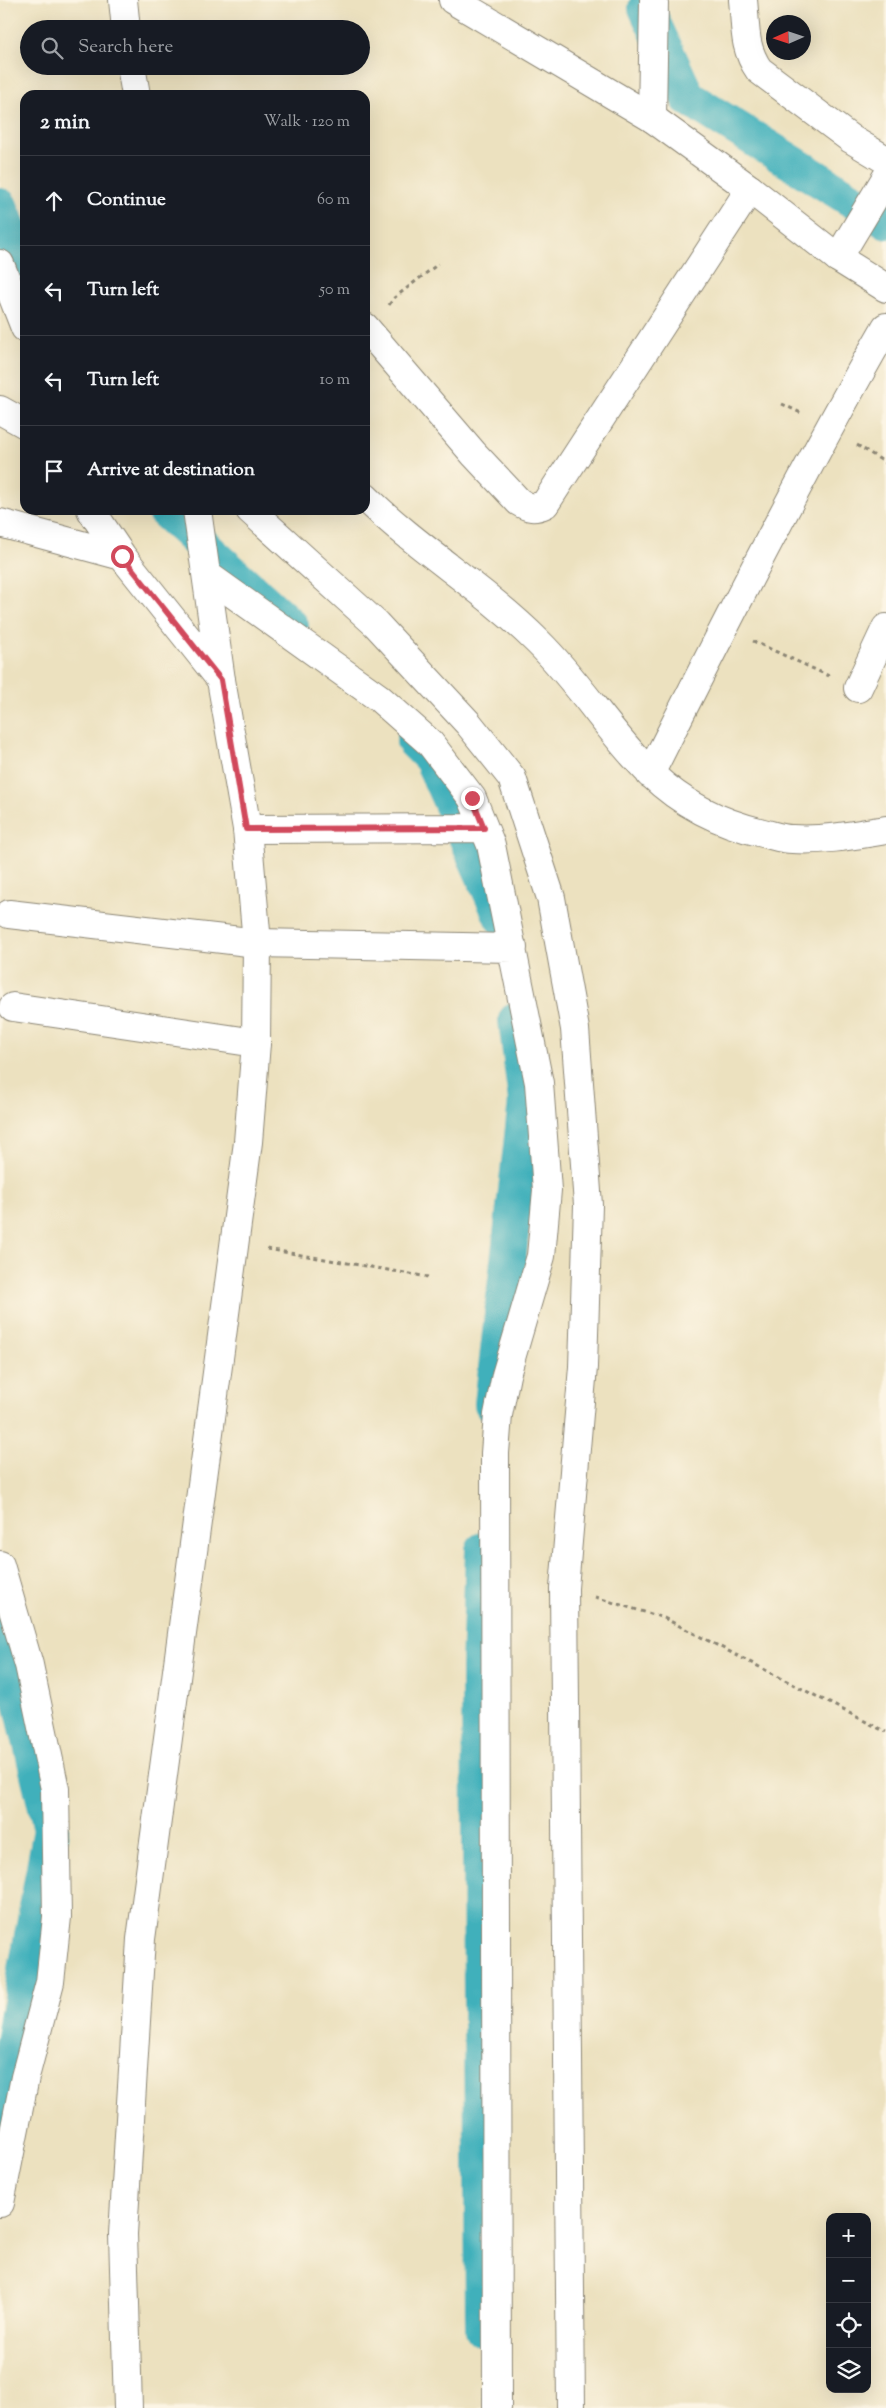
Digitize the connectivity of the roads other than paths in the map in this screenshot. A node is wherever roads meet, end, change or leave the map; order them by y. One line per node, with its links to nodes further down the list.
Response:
1 (122, 0): 5 (street)
2 (654, 0): 8 (street)
3 (743, 0): 9 (street)
4 (453, 1): 8 (street)
5 (125, 20)
6 (133, 75): 7 (street)
7 (135, 90)
8 (652, 118): 11 (street)
9 (886, 160)
10 (886, 178): 12 (street)
11 (750, 189): 12 (street); 17 (street)
12 (838, 258): 14 (street)
13 (0, 264): 15 (street)
14 (886, 288)
15 (20, 315)
16 (886, 327): 28 (street)
17 (370, 333)
18 (370, 502): 28 (street)
19 (94, 515): 23 (street)
20 (198, 515): 24 (street)
21 (256, 515): 41 (street)
22 (0, 523): 23 (street)
23 (122, 556): 26 (street)
24 (207, 576): 26 (street); 29 (street)
25 (886, 628): 27 (street)
26 (221, 680): 30 (street)
27 (858, 688)
28 (650, 774): 31 (street)
29 (484, 828): 30 (street); 34 (street)
30 (246, 829): 33 (street)
31 (886, 830)
32 (9, 914): 33 (street)
33 (257, 943): 34 (street); 36 (street)
34 (512, 948): 40 (street)
35 (14, 1007): 36 (street)
36 (256, 1043): 39 (street)
37 (0, 1565): 38 (street)
38 (0, 2203)
39 (128, 2408)
40 (497, 2408)
41 (571, 2408)

